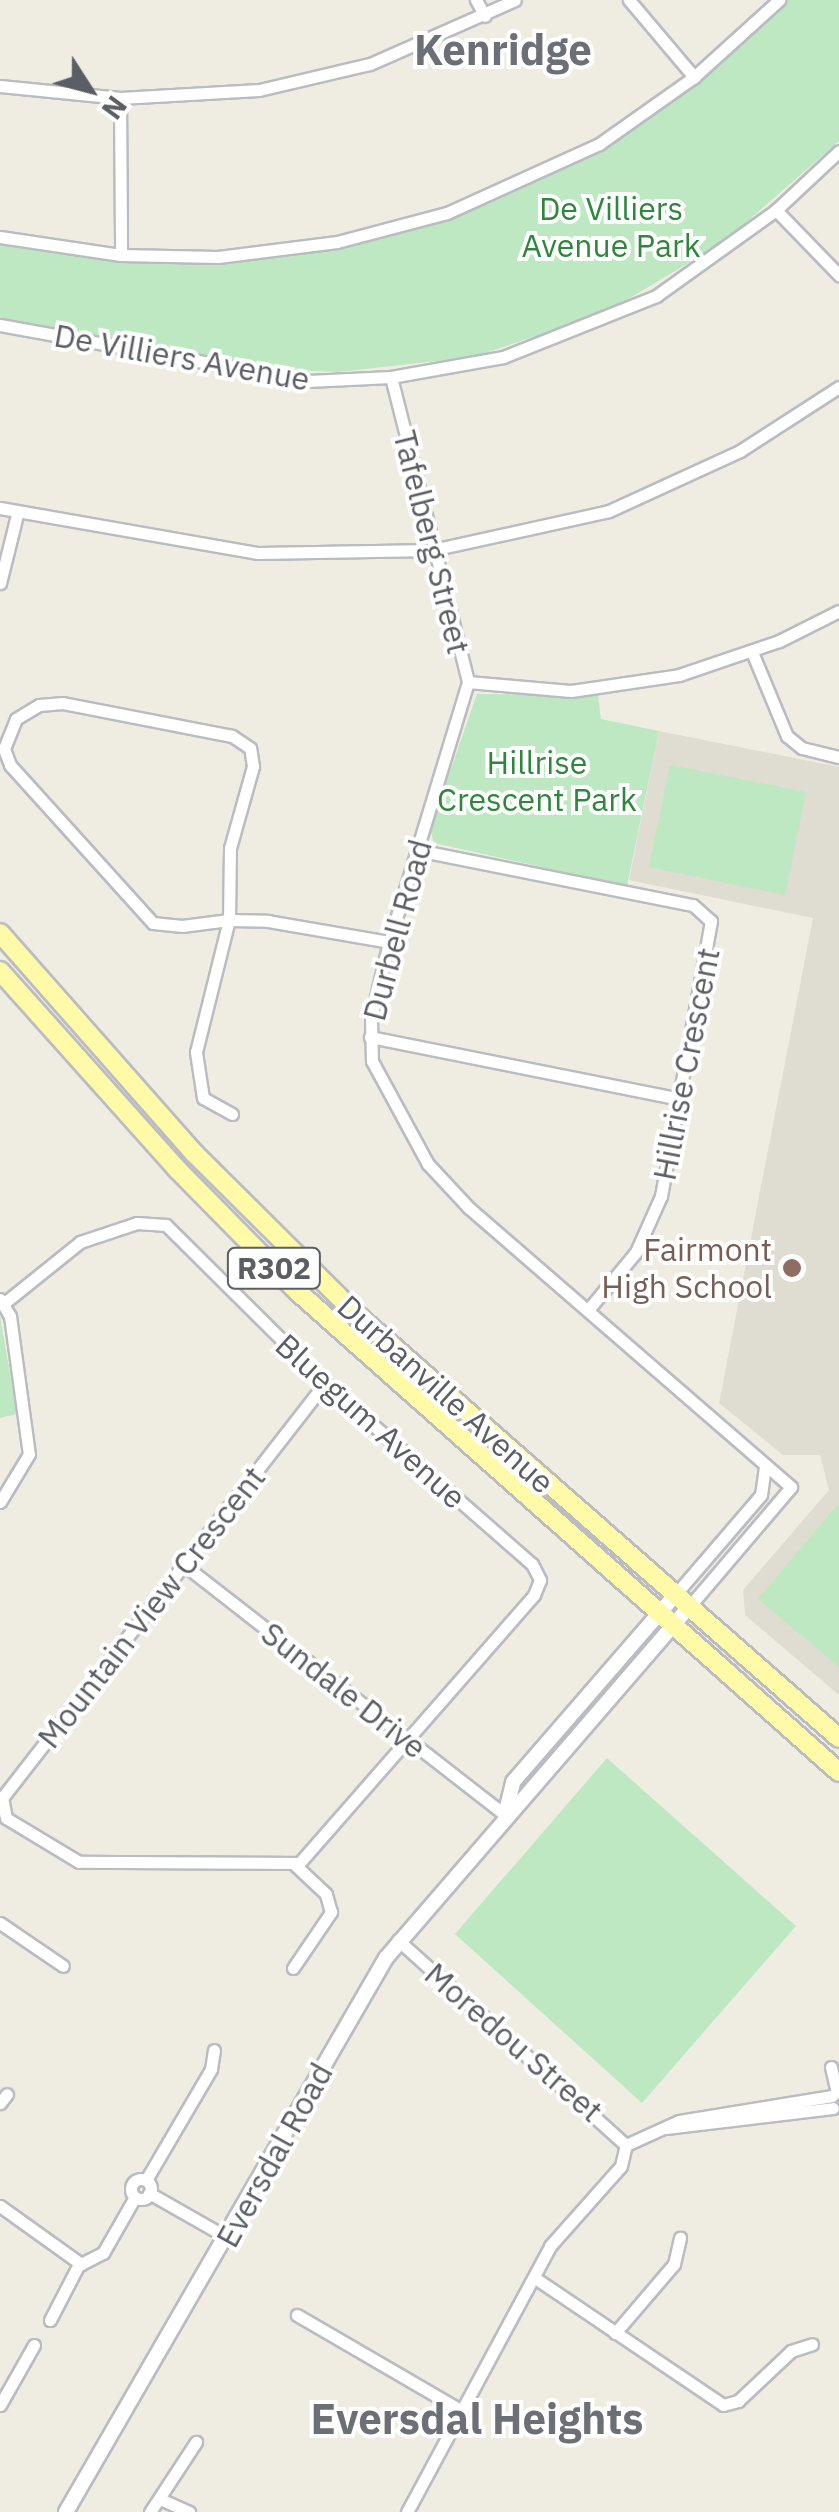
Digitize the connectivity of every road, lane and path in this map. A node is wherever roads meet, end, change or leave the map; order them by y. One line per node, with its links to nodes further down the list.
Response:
1 (476, 0): 5 (street)
2 (516, 0): 5 (street)
3 (629, 0): 6 (street)
4 (778, 0): 6 (street)
5 (485, 16): 8 (street)
6 (694, 77): 12 (street)
7 (0, 86): 8 (street)
8 (120, 98): 12 (street)
9 (839, 150): 10 (street, De Villiers Avenue)
10 (776, 210): 13 (street); 15 (street, De Villiers Avenue)
11 (0, 237): 12 (street)
12 (121, 254)
13 (839, 275)
14 (0, 325): 15 (street, De Villiers Avenue)
15 (391, 376): 19 (street, Tafelberg Street)
16 (839, 387): 19 (street)
17 (0, 509): 18 (street)
18 (18, 511): 19 (street); 20 (street)
19 (432, 550): 23 (street, Tafelberg Street)
20 (0, 583)
21 (839, 611): 22 (street, Tafelberg Street)
22 (752, 652): 23 (street, Tafelberg Street); 24 (street)
23 (468, 682): 25 (street, Durbell Road)
24 (839, 757)
25 (417, 850): 28 (street, Durbell Road); 31 (street, Hillrise Crescent)
26 (229, 920): 26 (street); 28 (street); 32 (street)
27 (0, 933): 39 (main road, Durbanville Avenue / R302)
28 (388, 942): 30 (street, Durbell Road)
29 (0, 972): 40 (main road, Durbanville Avenue / R302)
30 (370, 1037): 31 (street); 34 (street, Durbell Road)
31 (680, 1099): 34 (street, Hillrise Crescent)
32 (232, 1114)
33 (1, 1302): 35 (street, Bluegum Avenue); 37 (street)
34 (588, 1310): 36 (street, Durbell Road)
35 (325, 1383): 38 (street, Mountain View Crescent); 42 (street, Bluegum Avenue)
36 (764, 1464): 39 (street); 39 (street, Durbell Road)
37 (0, 1502)
38 (184, 1564): 42 (street, Sundale Drive); 45 (street, Mountain View Crescent)
39 (681, 1602): 40 (street, Eversdal Road); 41 (main road, Durbanville Avenue / R302)
40 (666, 1621): 43 (main road, Durbanville Avenue / R302); 44 (street, Eversdal Road)
41 (839, 1738)
42 (408, 1740): 44 (street, Sundale Drive); 45 (street)
43 (839, 1772)
44 (505, 1815): 47 (street, Eversdal Road)
45 (294, 1866): 49 (street)
46 (0, 1923): 48 (street)
47 (398, 1940): 53 (street, Moredou Street); 58 (street, Eversdal Road)
48 (62, 1966)
49 (294, 1968)
50 (214, 2050): 54 (street)
51 (831, 2067): 52 (street)
52 (836, 2100): 53 (street)
53 (626, 2146): 61 (street)
54 (146, 2180): 55 (street); 56 (street)
55 (150, 2193): 56 (street); 58 (street)
56 (136, 2197): 60 (street)
57 (0, 2206): 60 (street)
58 (228, 2238): 71 (street, Eversdal Road)
59 (680, 2238): 64 (street)
60 (79, 2264): 63 (street)
61 (535, 2278): 64 (street); 68 (street)
62 (297, 2315): 68 (street)
63 (50, 2320)
64 (615, 2333): 65 (street)
65 (812, 2344)
66 (34, 2345): 67 (street)
67 (0, 2405)
68 (462, 2411): 74 (street)
69 (196, 2442): 70 (street)
70 (160, 2499): 72 (street); 73 (street)
71 (66, 2512)
72 (150, 2512)
73 (189, 2512)
74 (407, 2512)

